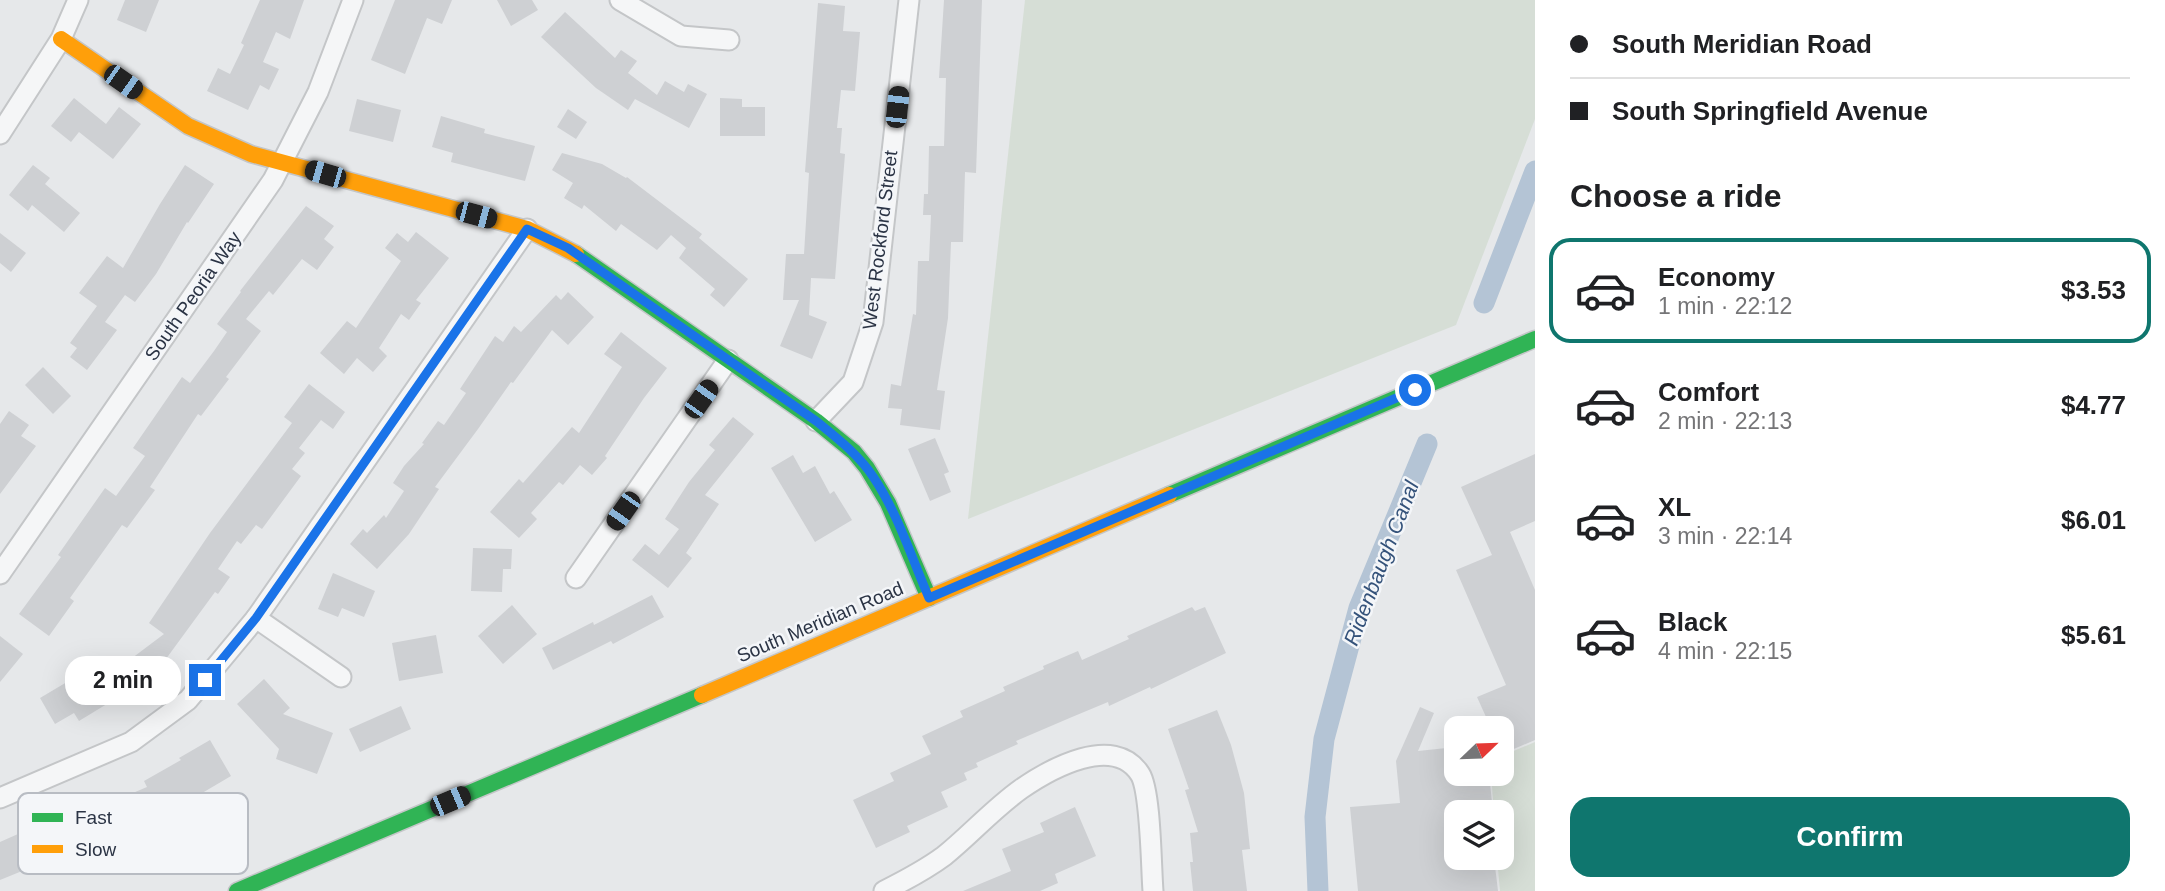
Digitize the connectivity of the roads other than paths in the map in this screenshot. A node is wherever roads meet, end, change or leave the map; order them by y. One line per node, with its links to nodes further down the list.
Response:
1 (78, 0): 5 (street)
2 (353, 0): 8 (street, South Peoria Way)
3 (620, 0): 6 (street)
4 (909, 0): 12 (street, West Rockford Street)
5 (61, 39): 7 (street); 8 (main road)
6 (729, 40)
7 (1, 129)
8 (282, 161): 9 (main road); 13 (street, South Peoria Way)
9 (527, 229): 11 (main road); 16 (street)
10 (1535, 339): 15 (main road, South Meridian Road)
11 (728, 360): 12 (main road); 14 (street)
12 (816, 421): 15 (main road)
13 (0, 573)
14 (576, 578)
15 (929, 598): 19 (main road, South Meridian Road)
16 (256, 618): 17 (street); 18 (street)
17 (341, 677)
18 (0, 798)
19 (237, 891)
20 (884, 891): 21 (street)
21 (1153, 891)

